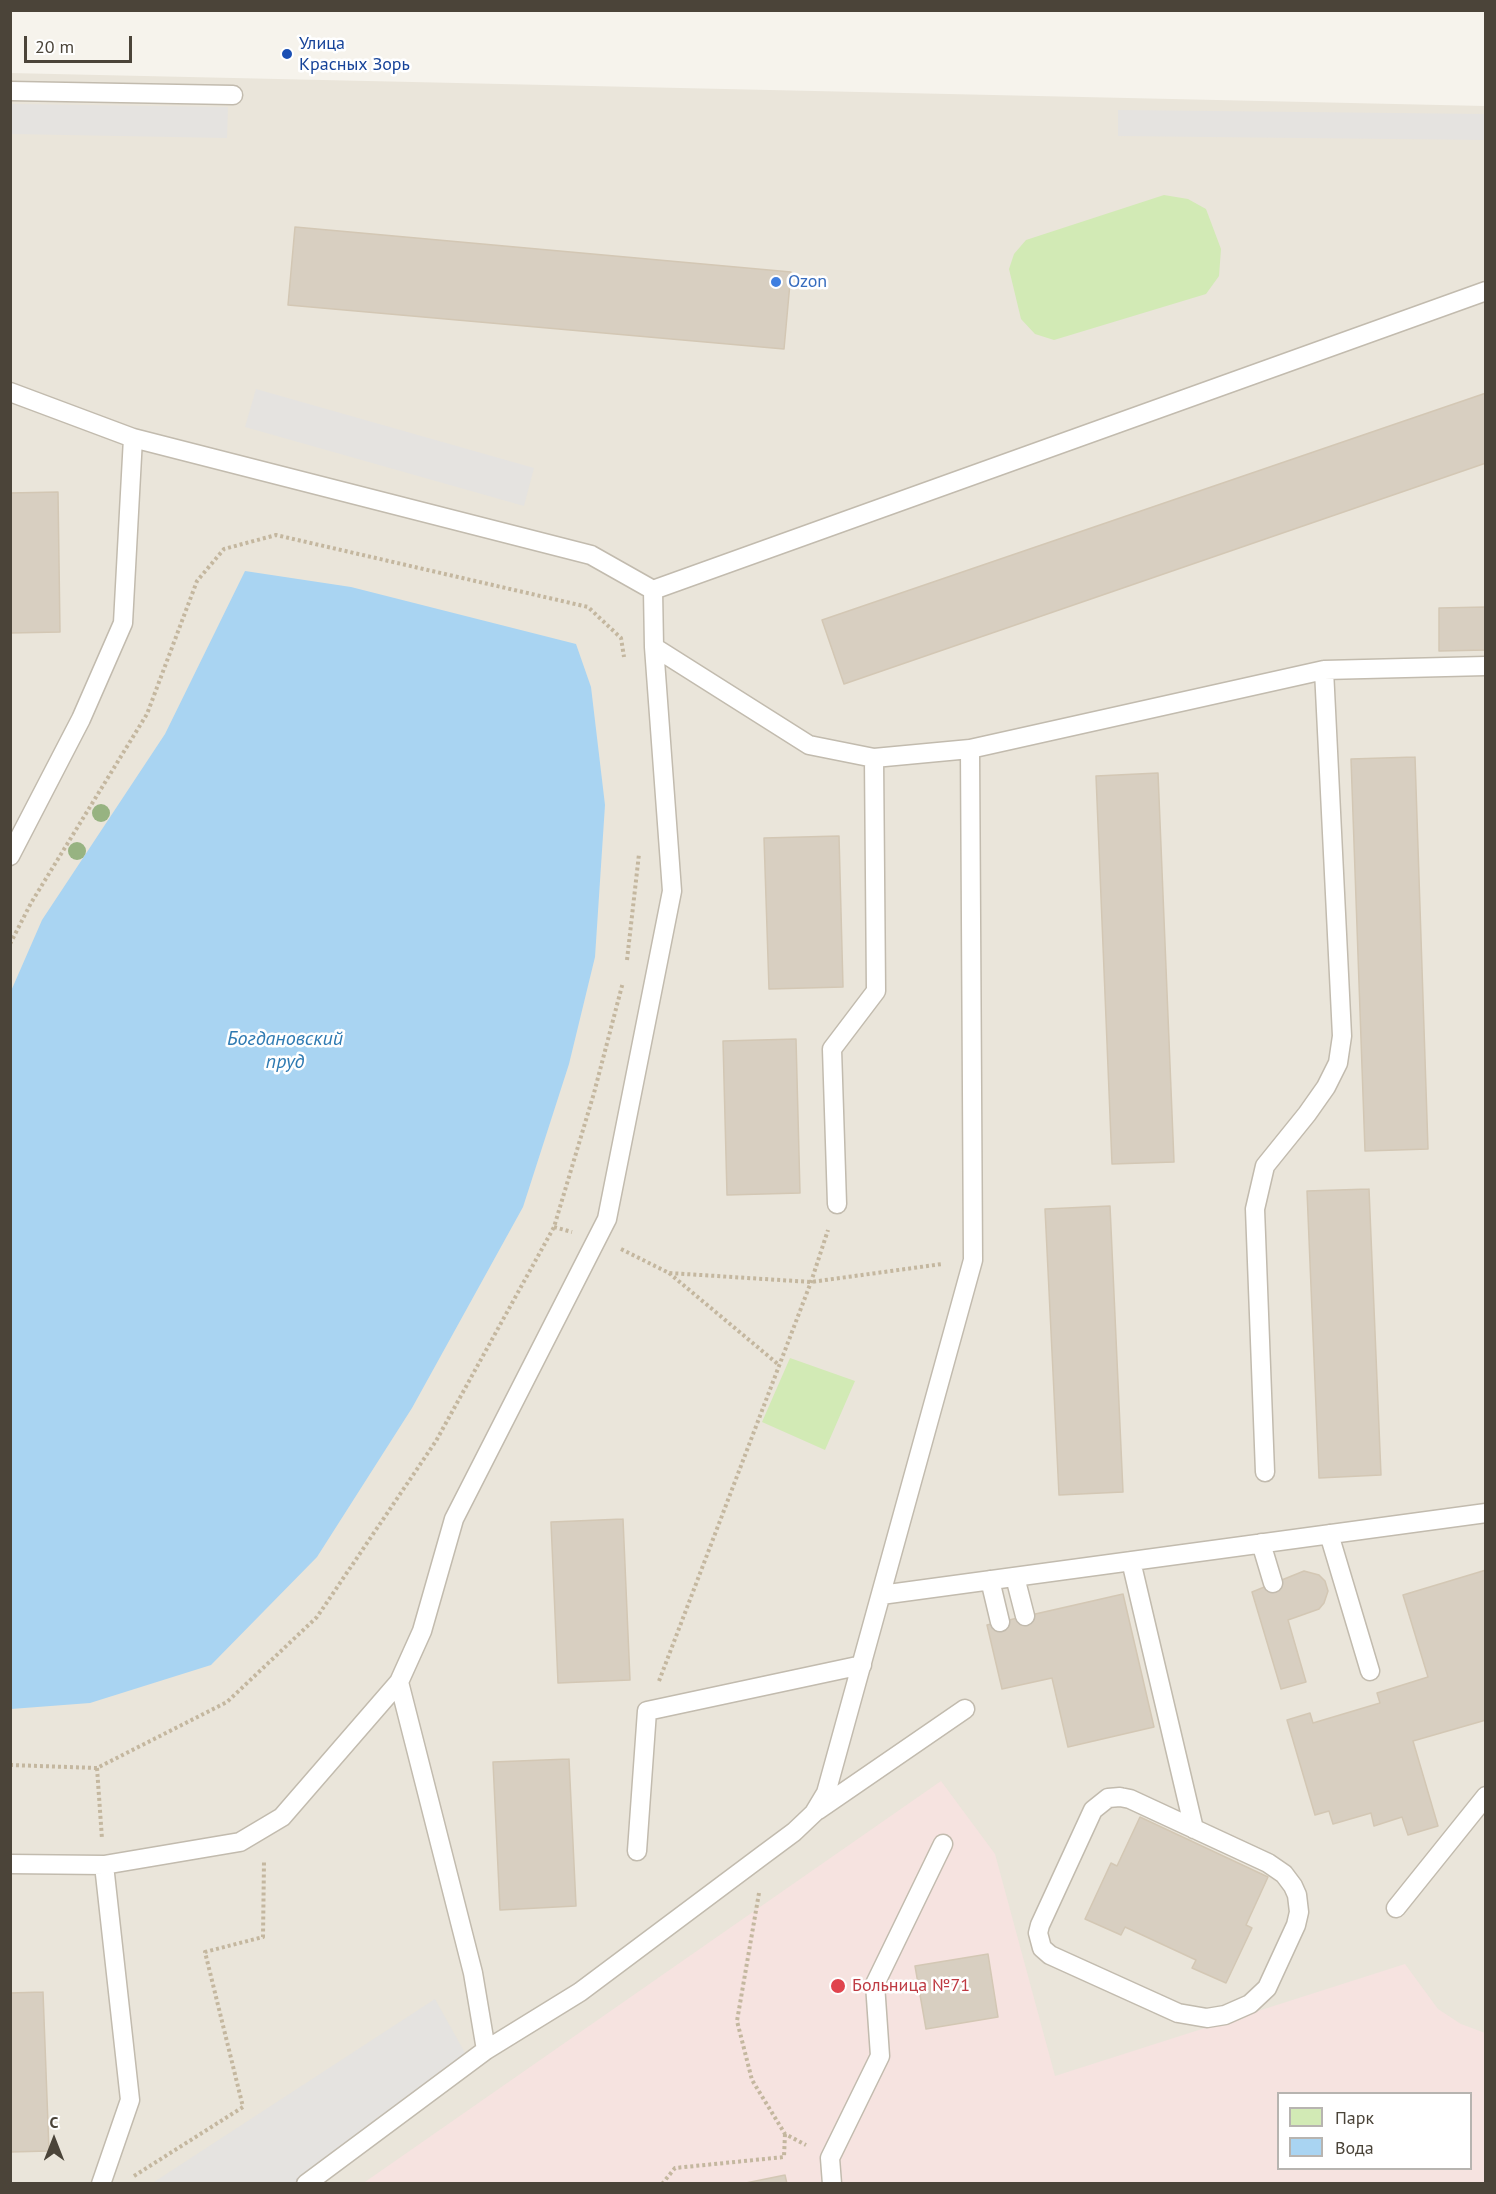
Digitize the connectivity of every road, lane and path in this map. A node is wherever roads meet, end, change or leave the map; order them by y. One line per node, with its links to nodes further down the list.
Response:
1 (10, 91): 2 (lane)
2 (233, 95)
3 (1485, 291): 6 (lane)
4 (10, 392): 5 (lane)
5 (133, 438): 6 (lane); 14 (lane)
6 (653, 590): 7 (lane)
7 (654, 647): 12 (lane); 20 (lane)
8 (625, 661): 15 (path)
9 (1485, 666): 10 (lane)
10 (1324, 670): 11 (lane); 25 (lane)
11 (970, 749): 12 (lane); 21 (lane)
12 (874, 758): 18 (lane)
13 (640, 846): 16 (path)
14 (10, 856)
15 (10, 944)
16 (626, 968)
17 (624, 980): 19 (path)
18 (837, 1204): 23 (path)
19 (554, 1227): 20 (path); 42 (path)
20 (597, 1238): 22 (path); 38 (lane)
21 (973, 1260): 23 (path); 33 (lane)
22 (669, 1273): 23 (path); 24 (path)
23 (811, 1282): 24 (path)
24 (779, 1365): 40 (path)
25 (1265, 1472)
26 (1485, 1516): 27 (lane)
27 (1329, 1534): 28 (lane); 37 (lane)
28 (1261, 1544): 29 (lane); 32 (lane)
29 (1131, 1561): 30 (lane); 45 (lane)
30 (1015, 1577): 31 (lane); 34 (lane)
31 (990, 1580): 33 (lane); 35 (lane)
32 (1273, 1583)
33 (881, 1595): 36 (lane)
34 (1024, 1617)
35 (1000, 1622)
36 (862, 1665): 40 (lane); 44 (lane)
37 (1370, 1671)
38 (399, 1682): 46 (lane); 53 (lane)
39 (965, 1709): 44 (lane)
40 (647, 1711): 48 (lane)
41 (10, 1765): 42 (path)
42 (97, 1768): 51 (path)
43 (1485, 1796): 52 (lane)
44 (814, 1813): 49 (lane)
45 (1194, 1829): 45 (lane)
46 (240, 1842): 51 (lane); 56 (path)
47 (943, 1844): 55 (lane)
48 (637, 1851)
49 (763, 1855): 53 (lane); 54 (path)
50 (10, 1864): 51 (lane)
51 (104, 1865): 57 (lane)
52 (1396, 1908)
53 (486, 2050): 58 (lane)
54 (785, 2134): 55 (path); 59 (path)
55 (830, 2158): 60 (lane)
56 (133, 2177)
57 (101, 2184)
58 (306, 2184)
59 (662, 2184)
60 (832, 2184)

